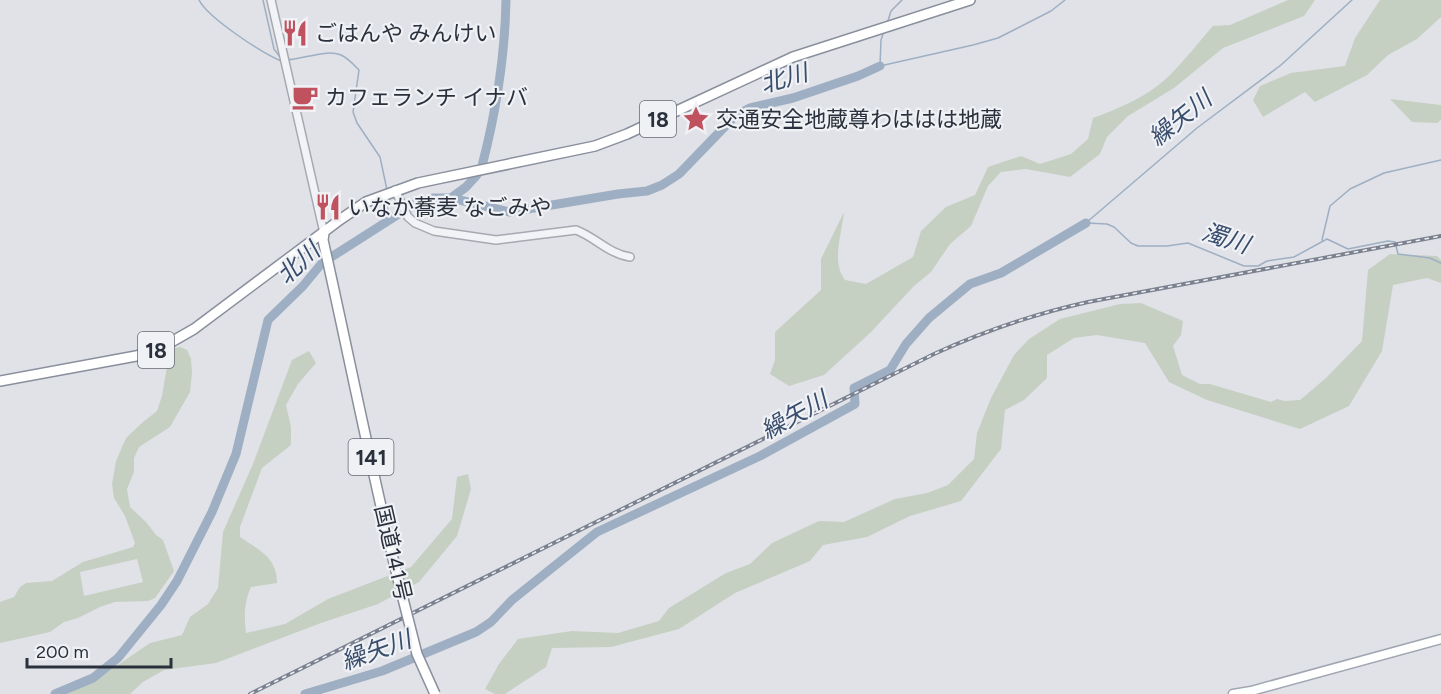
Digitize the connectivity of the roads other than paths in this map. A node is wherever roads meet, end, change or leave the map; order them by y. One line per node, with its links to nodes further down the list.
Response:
1 (271, 0): 4 (street)
2 (970, 0): 3 (highway, 18)
3 (395, 190): 4 (highway, 18); 5 (street)
4 (324, 233): 6 (highway, 18); 8 (highway, 国道141号 / 141, bridge)
5 (630, 257)
6 (0, 381)
7 (1441, 639): 9 (main road)
8 (435, 694)
9 (1233, 694)

